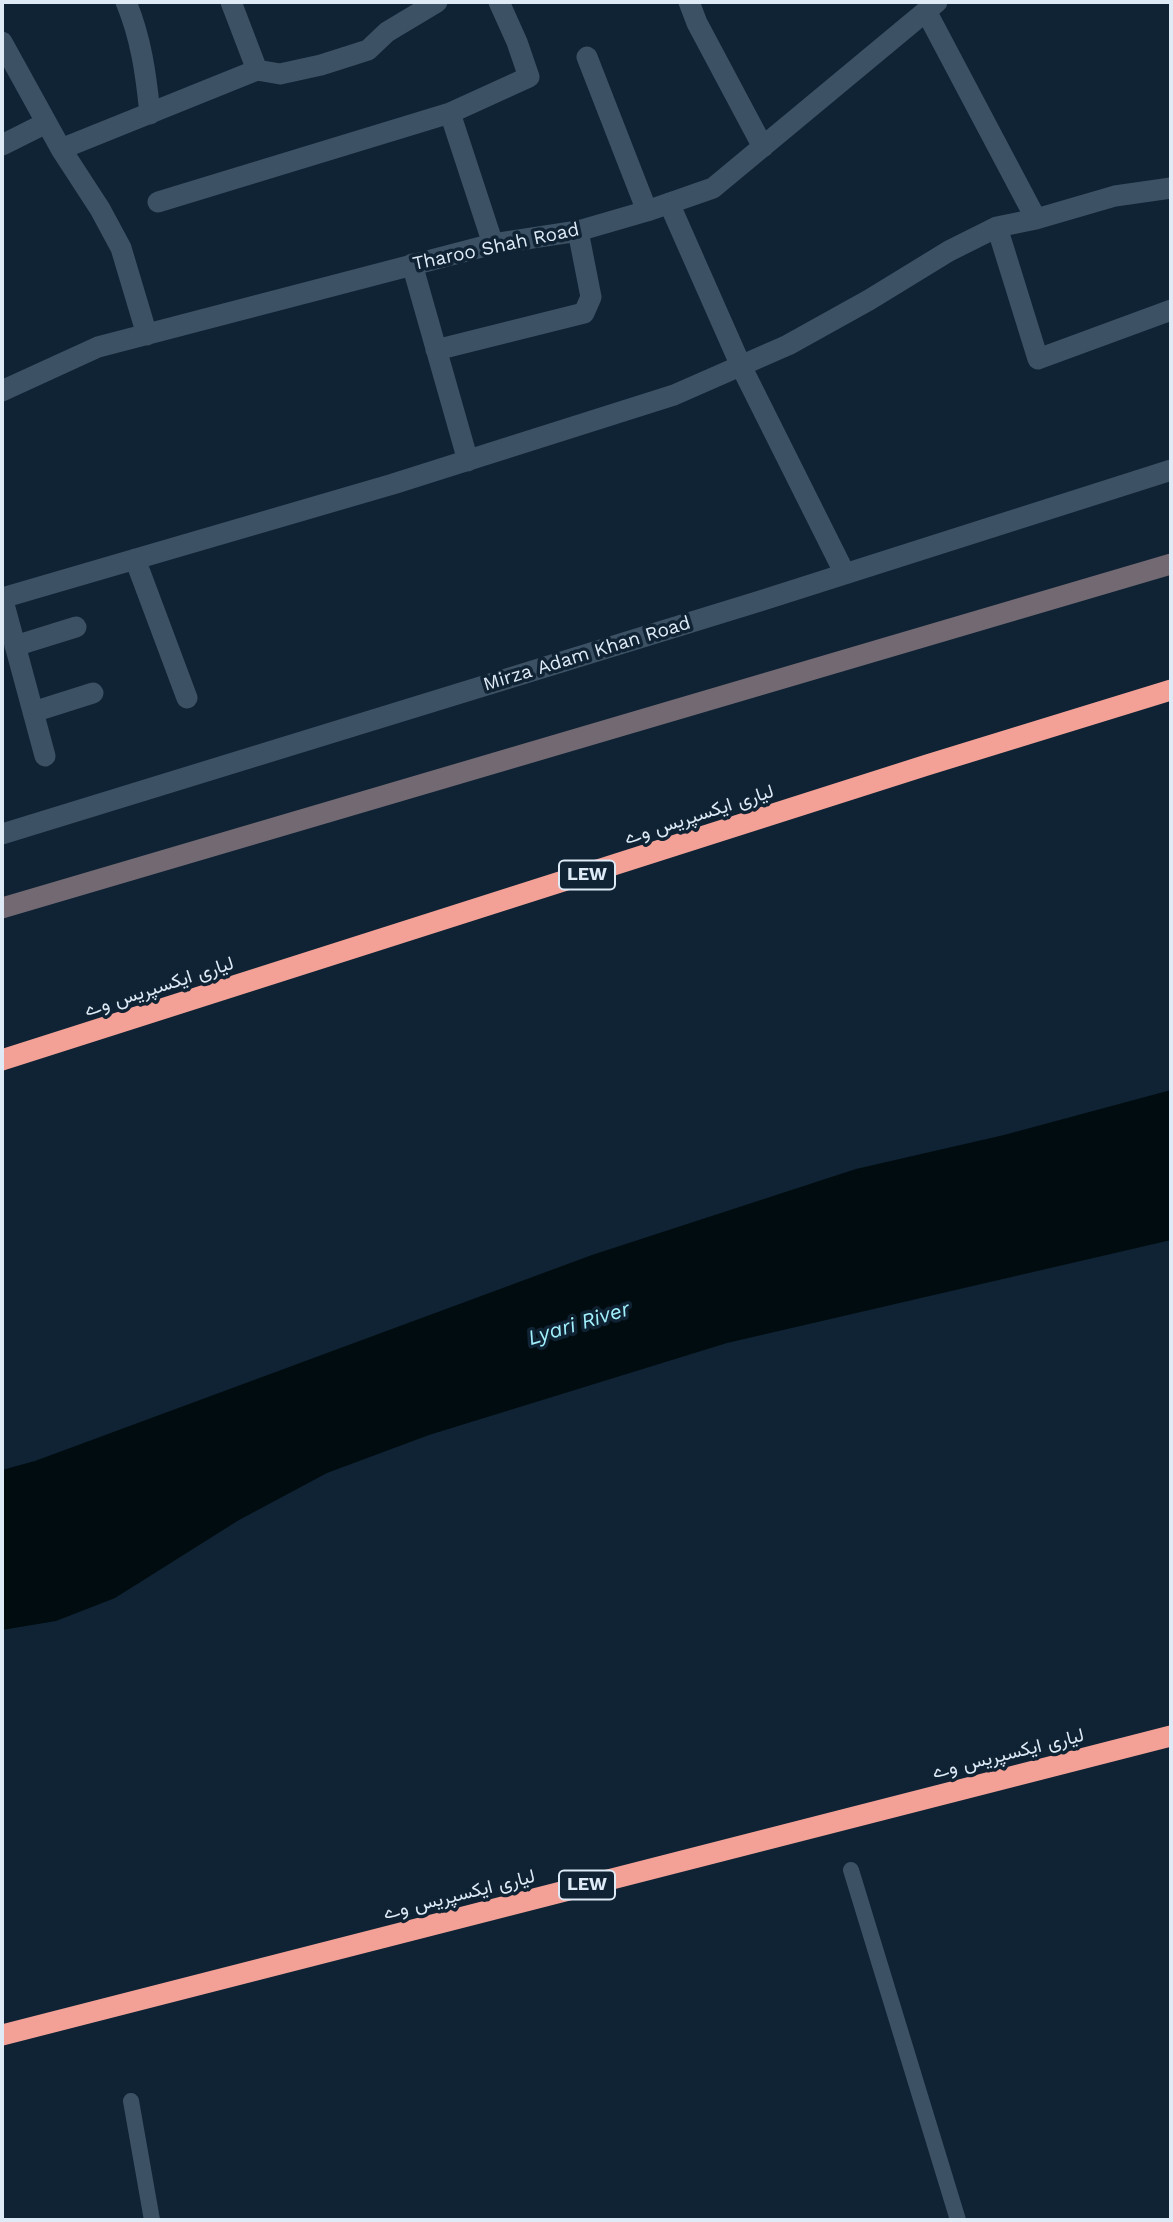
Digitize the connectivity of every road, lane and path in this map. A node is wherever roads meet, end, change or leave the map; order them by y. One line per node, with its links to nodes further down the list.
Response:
1 (126, 2): 11 (street)
2 (437, 2): 9 (street)
3 (499, 2): 10 (street)
4 (689, 2): 14 (street)
5 (235, 3): 9 (street)
6 (931, 6): 14 (street, Tharoo Shah Road); 20 (street)
7 (2, 42): 12 (street)
8 (587, 58): 19 (street)
9 (257, 70): 11 (street)
10 (450, 113): 17 (street); 23 (street)
11 (150, 114): 15 (street)
12 (46, 123): 13 (street); 15 (street)
13 (2, 145)
14 (763, 147): 18 (street, Tharoo Shah Road)
15 (61, 149): 26 (street)
16 (1171, 188): 20 (street)
17 (158, 202)
18 (668, 203): 19 (street, Tharoo Shah Road); 28 (street)
19 (647, 211): 22 (street, Tharoo Shah Road)
20 (1036, 219): 21 (street)
21 (996, 227): 25 (street); 28 (street)
22 (578, 231): 23 (street, Tharoo Shah Road); 27 (street)
23 (493, 244): 24 (street, Tharoo Shah Road)
24 (412, 264): 26 (street, Tharoo Shah Road); 27 (street)
25 (1171, 310)
26 (147, 335): 29 (street, Tharoo Shah Road)
27 (436, 350): 30 (street)
28 (741, 366): 30 (street); 34 (street)
29 (2, 391)
30 (468, 461): 32 (street)
31 (1171, 470): 34 (street, Mirza Adam Khan Road)
32 (135, 559): 35 (street); 40 (street)
33 (1171, 564): 44 (main road)
34 (845, 574): 43 (street, Mirza Adam Khan Road)
35 (2, 597): 37 (street)
36 (76, 627): 37 (street)
37 (15, 646): 41 (street)
38 (1171, 690): 45 (highway, لیاری ایکسپریس وے / LEW)
39 (93, 694): 41 (street)
40 (187, 698)
41 (33, 712): 42 (street)
42 (45, 756)
43 (2, 834)
44 (2, 908)
45 (2, 1060)
46 (1171, 1736): 48 (highway, لیاری ایکسپریس وے / LEW)
47 (851, 1870): 51 (lane)
48 (2, 2035)
49 (131, 2101): 50 (lane)
50 (152, 2220)
51 (958, 2220)

